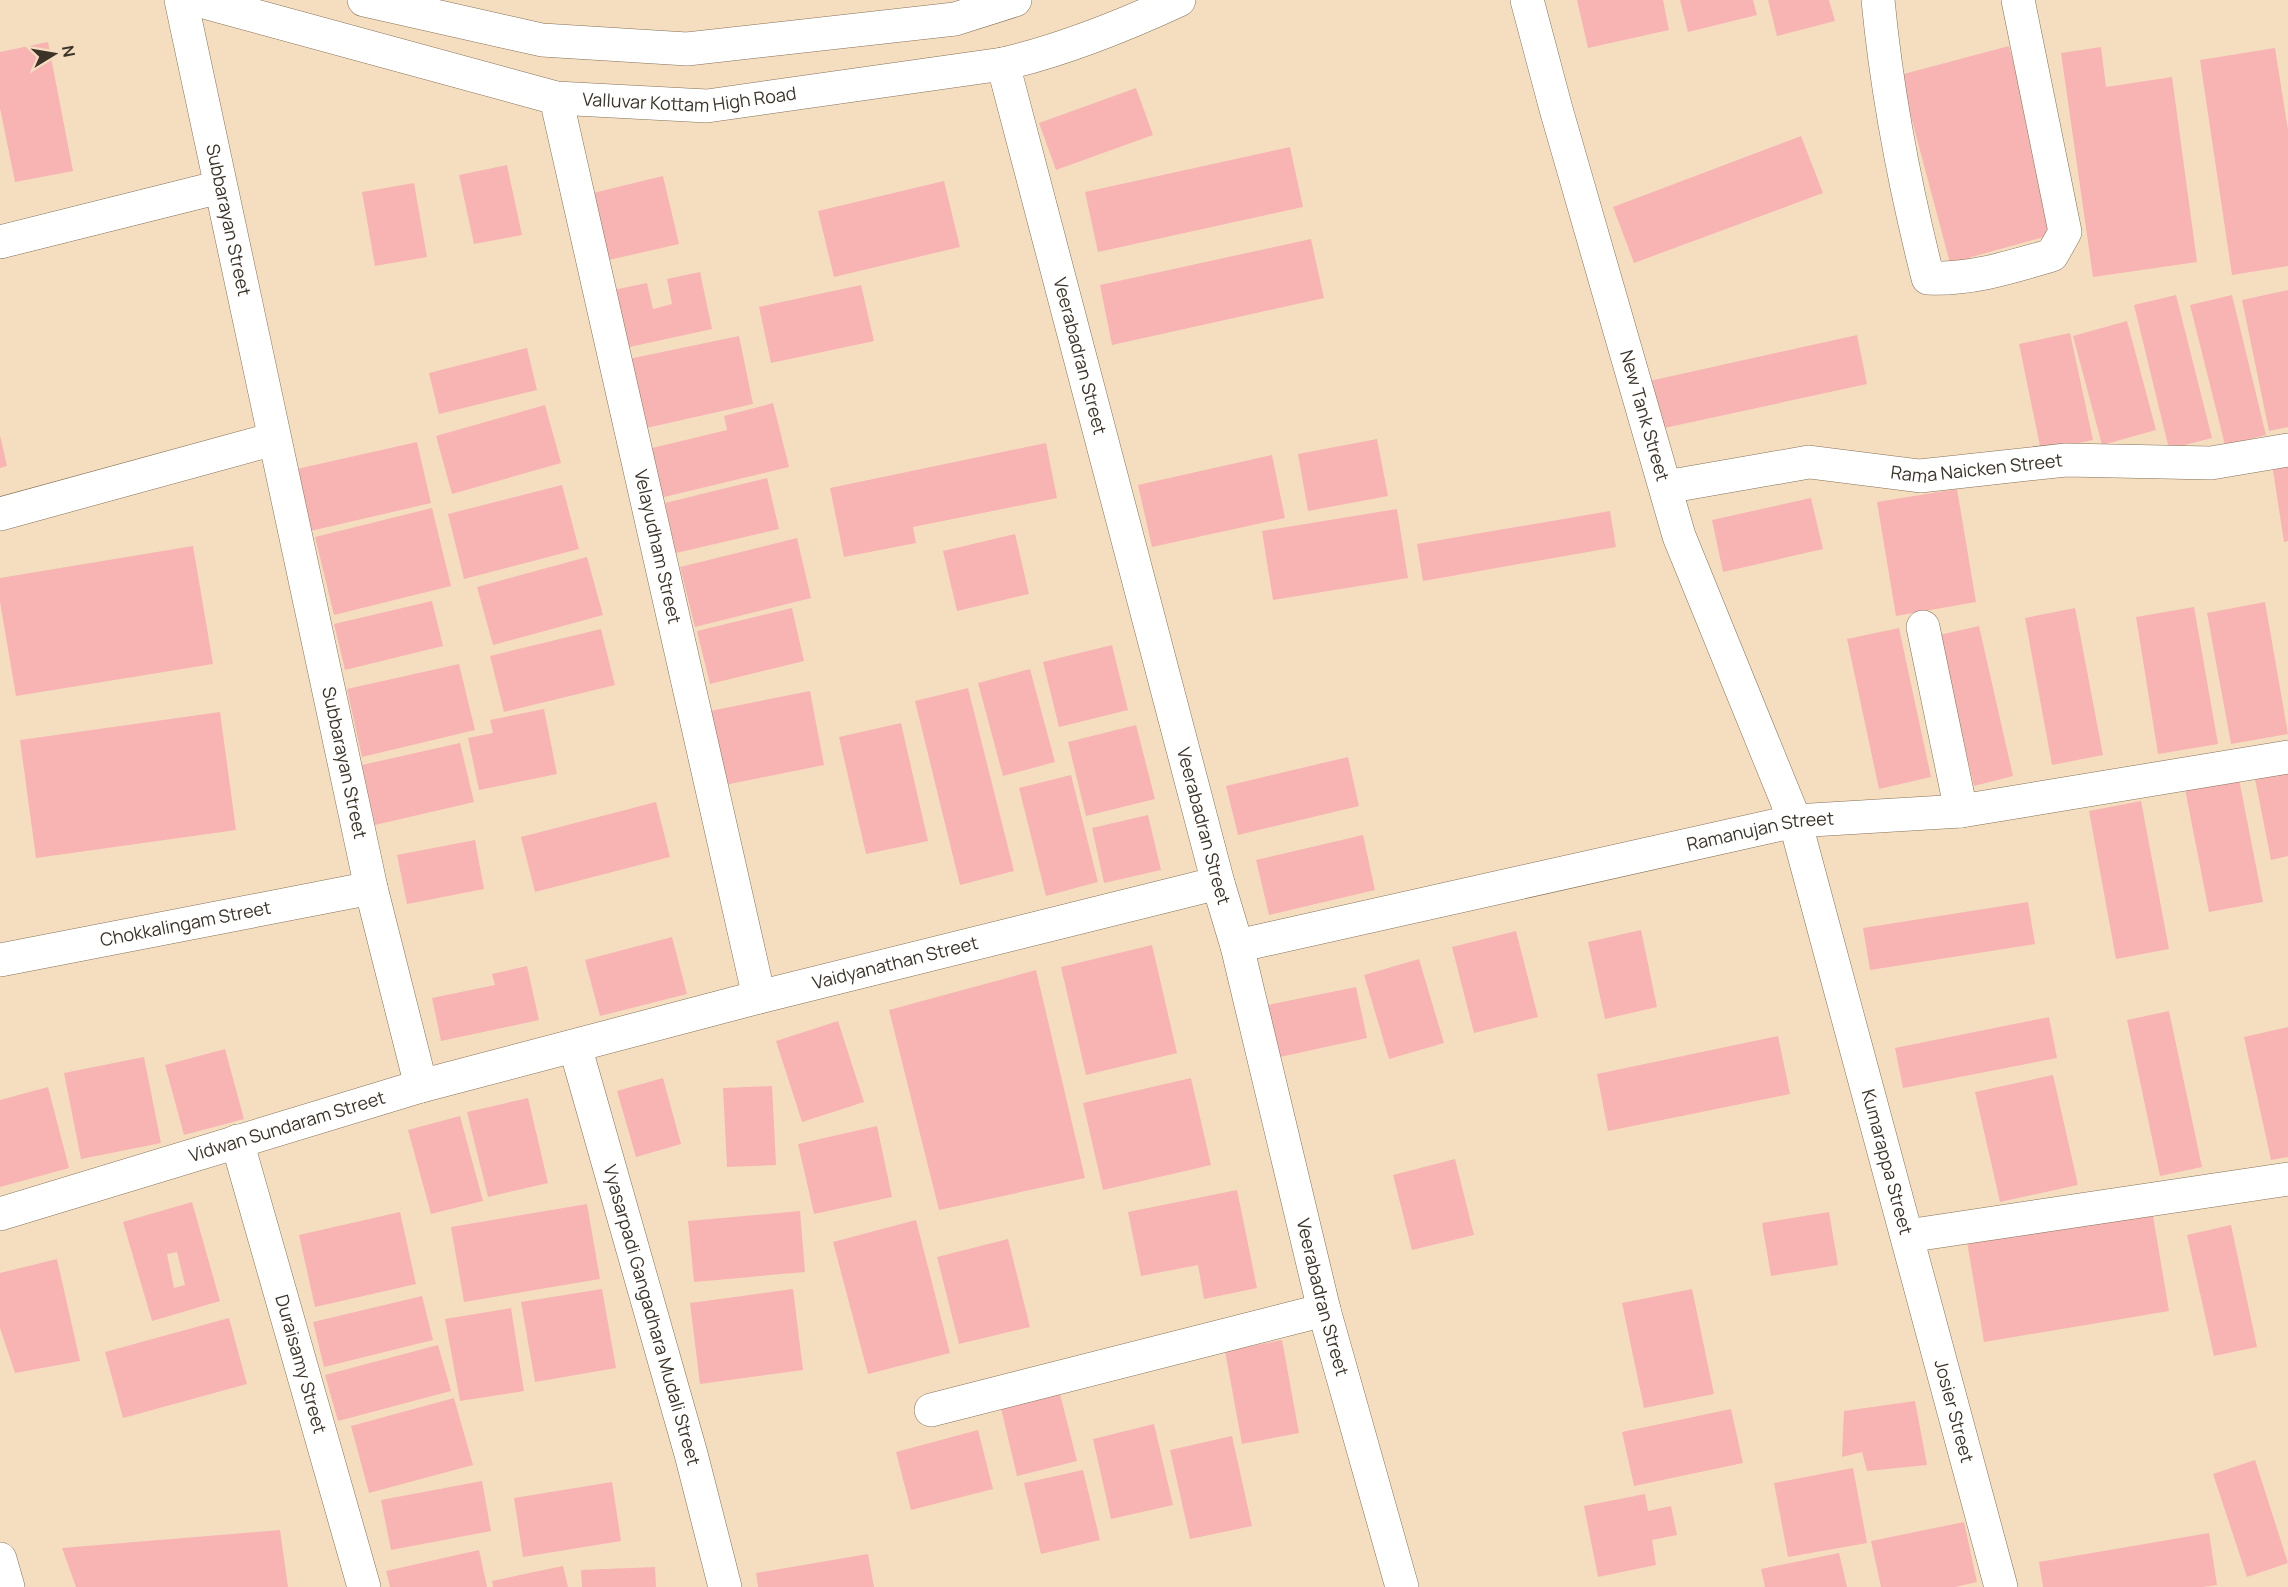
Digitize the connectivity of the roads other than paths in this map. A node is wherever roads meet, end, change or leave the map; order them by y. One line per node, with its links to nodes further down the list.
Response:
1 (181, 0): 11 (street, Subbarayan Street)
2 (197, 0): 10 (street, Valluvar Kottam High Road)
3 (364, 0): 4 (street)
4 (1015, 0)
5 (1179, 0): 9 (street, Valluvar Kottam High Road)
6 (1527, 0): 15 (street, New Tank Street)
7 (1878, 0): 8 (street)
8 (2018, 0)
9 (1004, 64): 10 (street, Valluvar Kottam High Road); 21 (street, Veerabadran Street)
10 (556, 98): 25 (street, Velayudham Street)
11 (220, 187): 12 (street); 13 (street, Subbarayan Street)
12 (0, 242)
13 (274, 439): 16 (street); 22 (street, Subbarayan Street)
14 (2288, 450): 15 (street, Rama Naicken Street)
15 (1666, 488): 20 (street, New Tank Street)
16 (0, 514)
17 (1923, 627): 19 (street)
18 (2288, 757): 19 (street, Ramanujan Street)
19 (1961, 811): 20 (street, Ramanujan Street)
20 (1795, 821): 23 (street, Ramanujan Street); 31 (street, Kumarappa Street)
21 (1218, 884): 23 (street, Veerabadran Street); 25 (street, Vaidyanathan Street)
22 (371, 888): 24 (street, Chokkalingam Street); 27 (street, Subbarayan Street)
23 (1237, 946): 32 (street, Veerabadran Street)
24 (0, 960)
25 (759, 997): 26 (street, Vaidyanathan Street)
26 (575, 1046): 27 (street, Vidwan Sundaram Street); 37 (street, Vyasarpadi Gangadhara Mudali Street)
27 (421, 1086): 28 (street, Vidwan Sundaram Street)
28 (237, 1141): 30 (street, Vidwan Sundaram Street); 36 (street, Duraisamy Street)
29 (2288, 1179): 31 (street, Kumarappa Street)
30 (0, 1214)
31 (1907, 1236): 39 (street, Josier Street)
32 (1324, 1310): 33 (street); 38 (street, Veerabadran Street)
33 (931, 1410)
34 (0, 1559): 35 (street)
35 (8, 1587)
36 (364, 1587)
37 (725, 1587)
38 (1402, 1587)
39 (2001, 1587)

